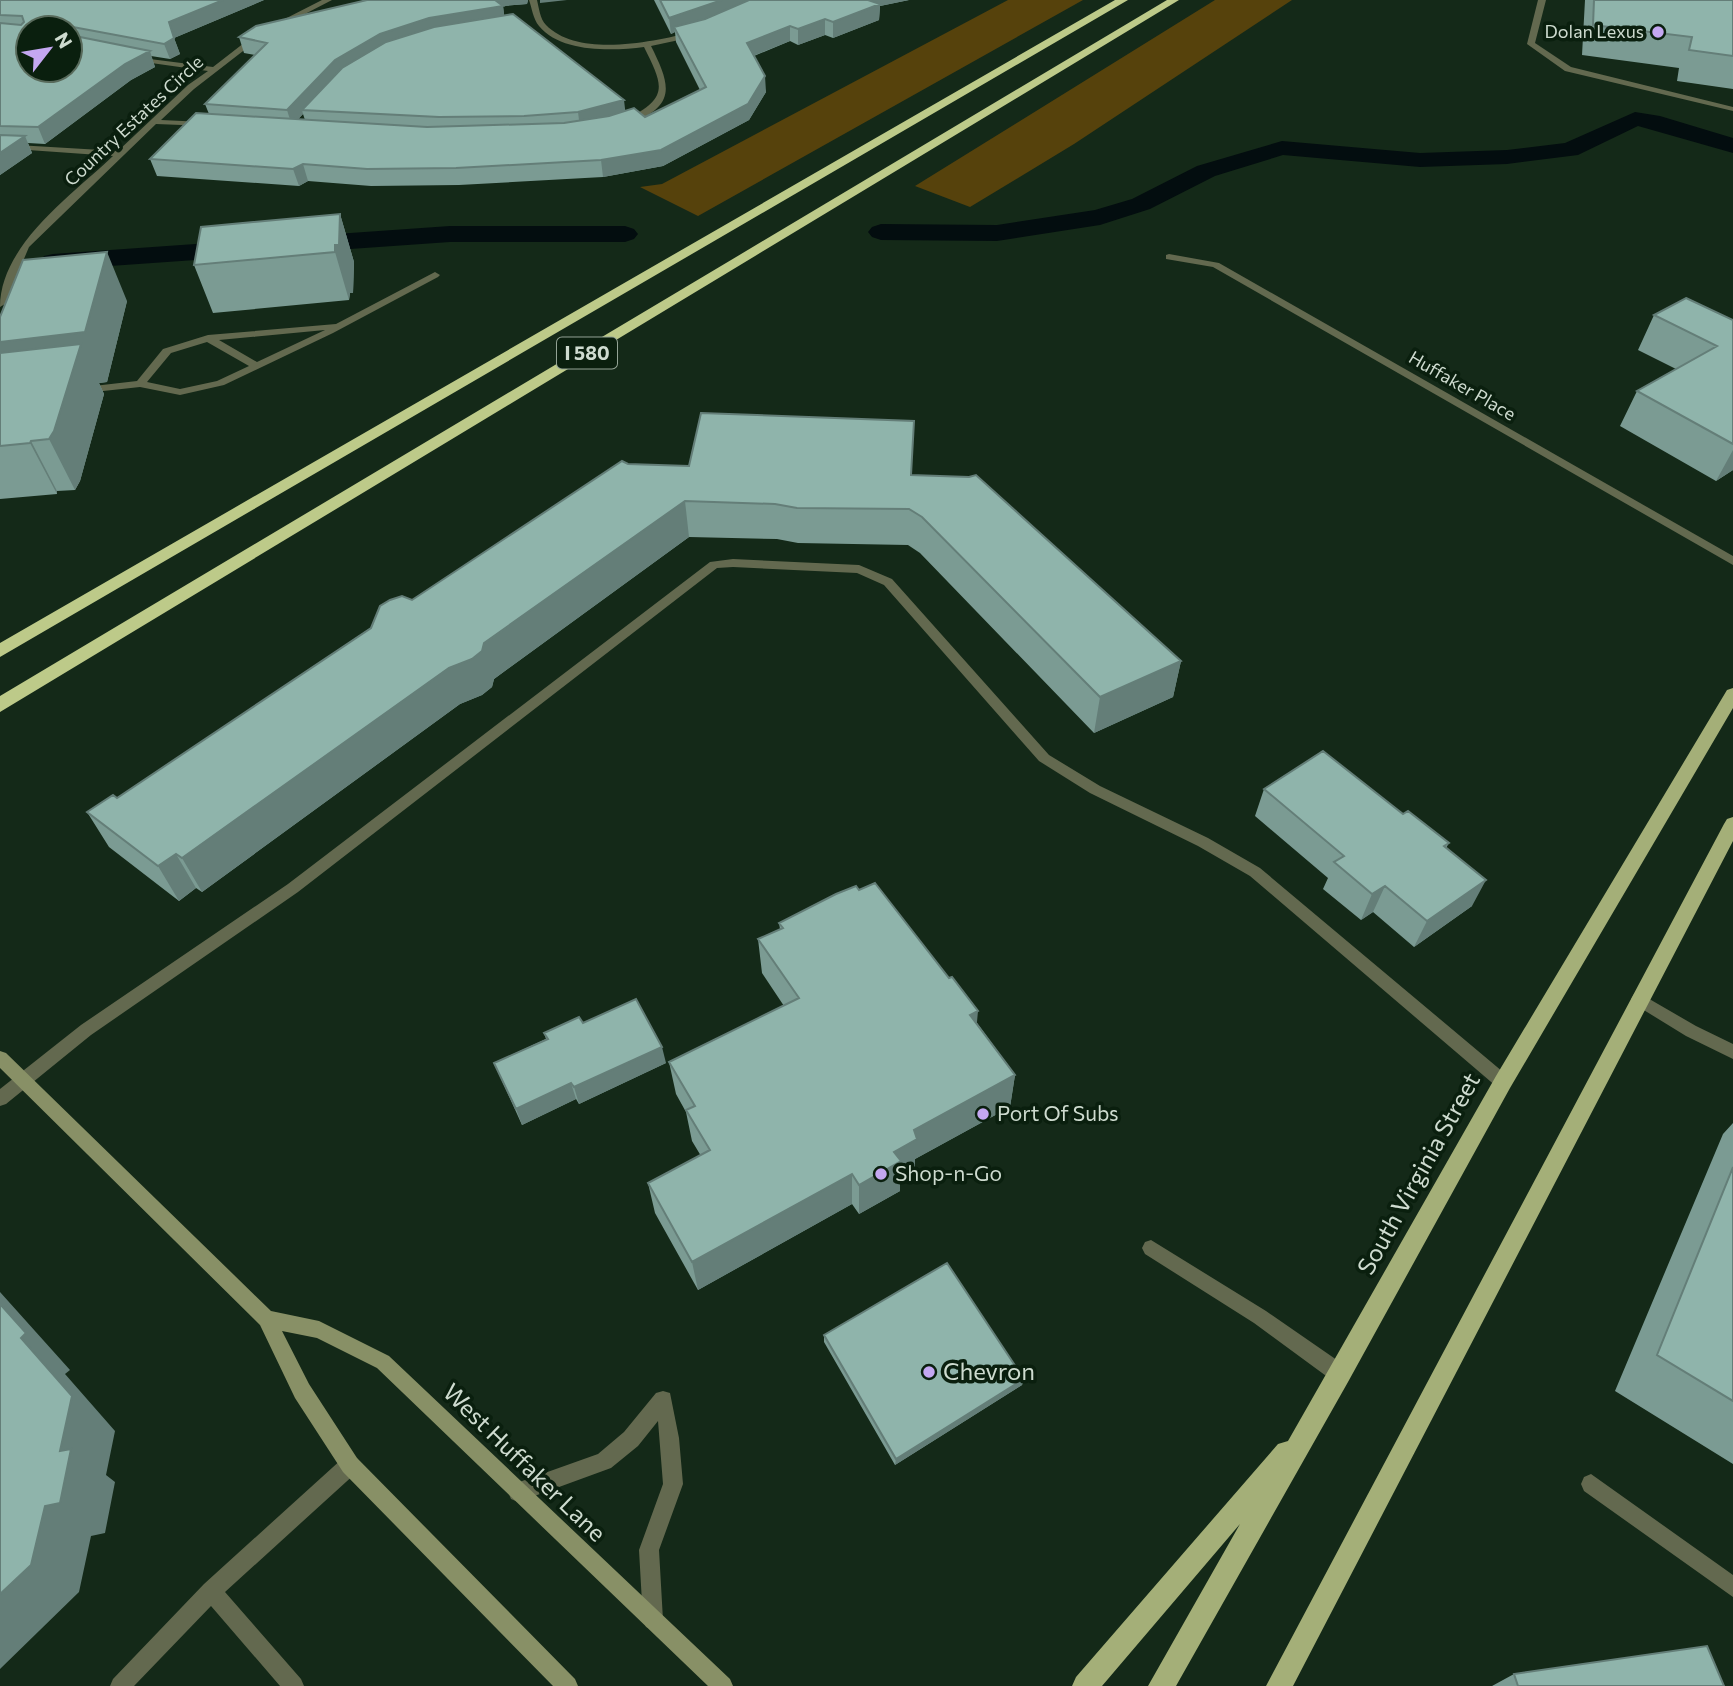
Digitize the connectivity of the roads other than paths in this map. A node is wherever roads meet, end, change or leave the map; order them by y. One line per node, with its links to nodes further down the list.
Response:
1 (328, 0): 11 (street, Country Estates Circle)
2 (533, 0): 6 (street)
3 (1123, 0): 27 (highway, I 580)
4 (1174, 0): 29 (highway, I 580)
5 (1542, 0): 12 (street)
6 (540, 22): 7 (street); 9 (street)
7 (528, 24)
8 (698, 31): 9 (street)
9 (647, 45): 15 (street)
10 (125, 57): 11 (street)
11 (212, 69): 13 (street, Country Estates Circle)
12 (1733, 109)
13 (155, 122): 14 (street); 17 (street, Country Estates Circle)
14 (219, 125)
15 (617, 125)
16 (0, 146): 17 (street)
17 (120, 154): 20 (street, Country Estates Circle)
18 (1168, 257): 26 (street, Huffaker Place)
19 (435, 275): 21 (street)
20 (0, 304)
21 (342, 325): 22 (street); 23 (street)
22 (208, 338): 23 (street); 24 (street)
23 (257, 366): 24 (street)
24 (140, 384): 25 (street)
25 (80, 391)
26 (1733, 561)
27 (0, 652)
28 (1733, 694): 35 (main road, South Virginia Street)
29 (0, 705)
30 (1733, 824): 31 (main road)
31 (1639, 999): 32 (street); 47 (main road)
32 (1733, 1052)
33 (0, 1058): 34 (street)
34 (23, 1081): 35 (street); 36 (street); 38 (street)
35 (1503, 1082): 39 (main road, South Virginia Street)
36 (0, 1099)
37 (1151, 1248): 39 (street)
38 (266, 1319): 41 (street); 43 (street, West Huffaker Lane)
39 (1340, 1374): 40 (main road, South Virginia Street)
40 (1314, 1420): 52 (main road); 53 (main road, South Virginia Street)
41 (350, 1465): 45 (street); 50 (street)
42 (1591, 1485): 44 (street)
43 (518, 1492): 46 (street, West Huffaker Lane); 46 (street)
44 (1733, 1587)
45 (211, 1591): 48 (street); 49 (street)
46 (653, 1620): 51 (street, West Huffaker Lane)
47 (1280, 1684)
48 (120, 1686)
49 (295, 1686)
50 (568, 1686)
51 (723, 1686)
52 (1085, 1686)
53 (1161, 1686)

